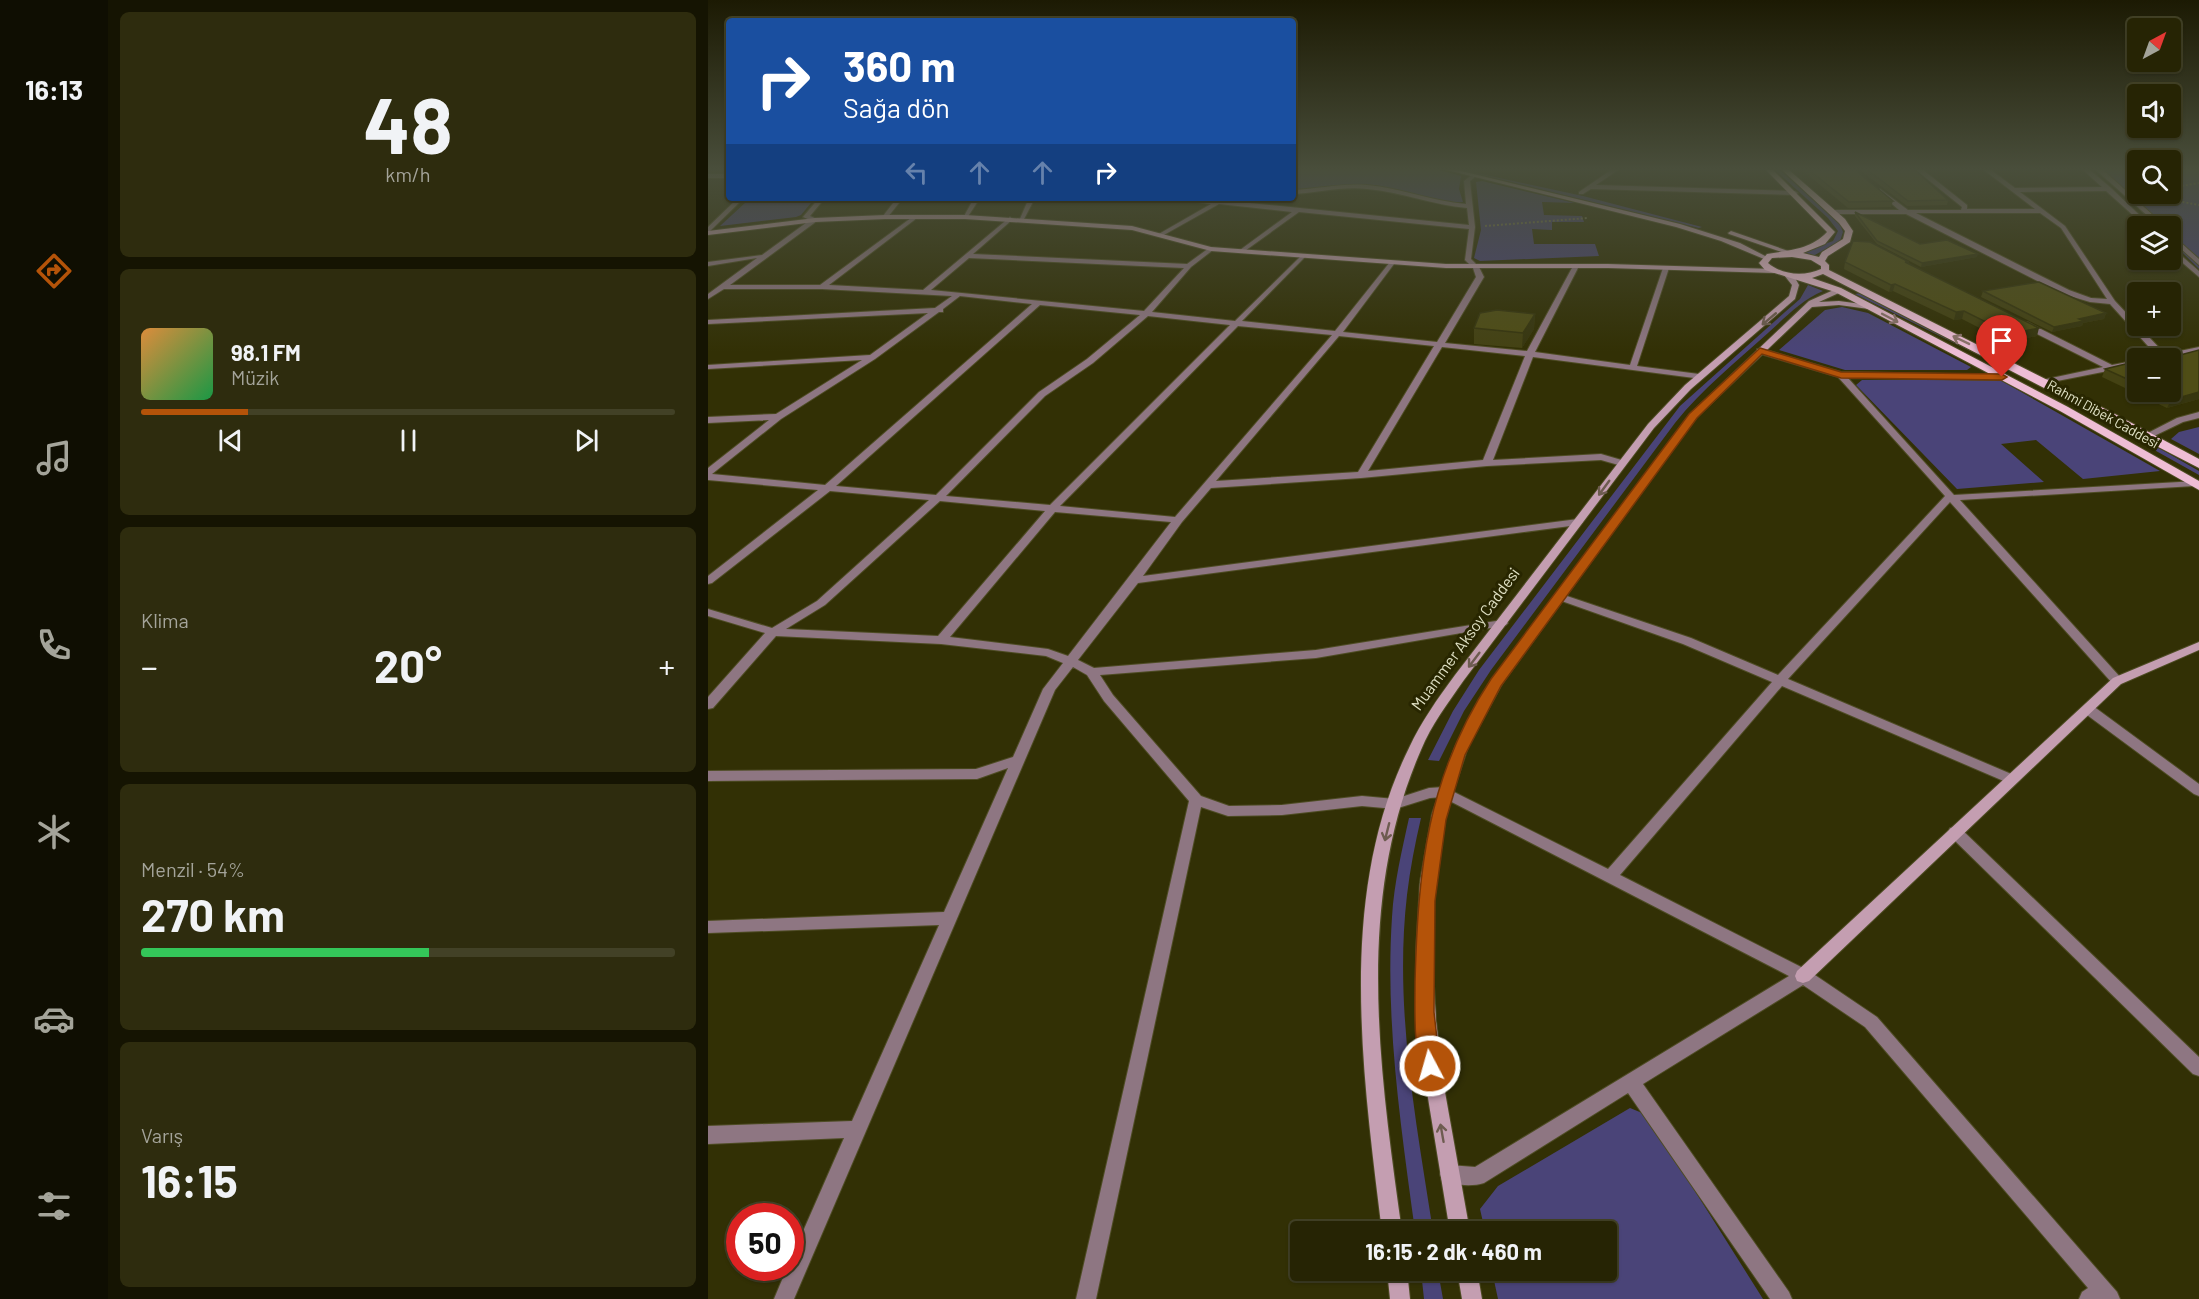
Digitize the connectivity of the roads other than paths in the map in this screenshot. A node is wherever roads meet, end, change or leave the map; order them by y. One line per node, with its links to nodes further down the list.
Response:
1 (801, 231): 18 (street)
2 (897, 231): 37 (street)
3 (997, 231): 20 (street)
4 (1142, 231): 14 (main road)
5 (1168, 231): 14 (street)
6 (1270, 231): 17 (street)
7 (1472, 231): 30 (street)
8 (1699, 231): 23 (main road, Rahmi Dibek Caddesi)
9 (1722, 231): 19 (main road, Rahmi Dibek Caddesi)
10 (1831, 231): 19 (main road)
11 (1848, 231): 29 (main road)
12 (1946, 231): 42 (street)
13 (2065, 231): 42 (street)
14 (1160, 235): 16 (main road)
15 (2181, 246): 25 (street)
16 (1211, 249): 17 (main road); 27 (street)
17 (1242, 251): 21 (main road)
18 (770, 253): 26 (street); 36 (street)
19 (1794, 254): 23 (main road, Rahmi Dibek Caddesi); 29 (main road, Rahmi Dibek Caddesi)
20 (968, 256): 27 (street); 39 (street)
21 (1303, 256): 24 (main road); 50 (street)
22 (2181, 258): 35 (street)
23 (1764, 260): 32 (main road); 33 (main road, Rahmi Dibek Caddesi)
24 (1392, 262): 30 (main road); 51 (street)
25 (2199, 263)
26 (708, 264)
27 (1189, 266): 47 (street)
28 (1576, 266): 30 (main road); 31 (main road); 57 (street)
29 (1822, 266): 34 (main road, Rahmi Dibek Caddesi); 38 (main road, Rahmi Dibek Caddesi)
30 (1476, 267): 52 (street)
31 (1666, 268): 32 (main road); 61 (street)
32 (1725, 270): 33 (main road)
33 (1774, 271): 34 (main road, Rahmi Dibek Caddesi)
34 (1794, 275): 38 (main road, Rahmi Dibek Caddesi); 64 (main road, Muammer Aksoy Caddesi, one-way to 64)
35 (2199, 275)
36 (721, 287): 37 (street); 41 (street)
37 (822, 287): 39 (street)
38 (1843, 287): 44 (main road); 45 (main road, Rahmi Dibek Caddesi); 66 (main road, Rahmi Dibek Caddesi, one-way to 38)
39 (925, 292): 40 (street)
40 (959, 294): 43 (street); 46 (street)
41 (708, 297)
42 (2112, 302): 53 (street)
43 (1037, 303): 47 (street); 78 (street)
44 (1809, 306): 45 (main road); 55 (main road)
45 (1869, 307): 65 (main road, Rahmi Dibek Caddesi, one-way to 65)
46 (940, 310): 49 (street); 58 (street)
47 (1146, 314): 50 (street); 79 (street)
48 (2017, 320): 62 (street)
49 (708, 322)
50 (1235, 323): 51 (street); 81 (street)
51 (1337, 334): 52 (street); 77 (street)
52 (1438, 345): 57 (street); 75 (street)
53 (2151, 348)
54 (2199, 349): 56 (street)
55 (1760, 351): 63 (street); 86 (main road)
56 (2181, 353)
57 (1530, 354): 61 (street); 71 (street)
58 (872, 357): 60 (street); 68 (street)
59 (2127, 364): 62 (street)
60 (708, 367)
61 (1633, 367): 64 (street)
62 (2111, 368): 66 (street)
63 (1841, 375): 65 (street); 80 (street)
64 (1699, 377): 72 (main road, Muammer Aksoy Caddesi)
65 (2002, 377): 76 (main road, Rahmi Dibek Caddesi)
66 (2045, 382): 70 (main road, Rahmi Dibek Caddesi)
67 (2199, 415): 70 (street)
68 (778, 417): 69 (street); 74 (street)
69 (708, 420)
70 (2147, 436): 73 (main road, Rahmi Dibek Caddesi)
71 (1487, 463): 72 (street); 75 (street)
72 (1622, 463): 83 (main road, Muammer Aksoy Caddesi, one-way to 83)
73 (2199, 464)
74 (708, 475): 78 (street)
75 (1361, 475): 77 (street)
76 (2196, 484): 80 (street)
77 (1207, 485): 82 (street)
78 (826, 489): 79 (street); 85 (street)
79 (939, 497): 81 (street); 89 (street)
80 (1950, 498): 94 (street); 95 (street)
81 (1052, 510): 82 (street); 90 (street)
82 (1178, 520): 84 (street)
83 (1578, 522): 84 (street); 88 (main road, Muammer Aksoy Caddesi)
84 (1134, 580): 92 (street)
85 (708, 581)
86 (1560, 597): 95 (street); 102 (main road)
87 (708, 612): 89 (street)
88 (1502, 623): 93 (street); 104 (main road, Muammer Aksoy Caddesi, one-way to 104)
89 (774, 632): 90 (street); 96 (street)
90 (941, 640): 92 (street)
91 (2199, 646): 94 (main road)
92 (1070, 661): 93 (street); 98 (street)
93 (1092, 672): 103 (street)
94 (2117, 681): 97 (main road)
95 (1779, 682): 100 (street); 106 (street)
96 (710, 699)
97 (2088, 709): 100 (main road); 101 (street)
98 (1018, 760): 99 (street); 107 (street)
99 (708, 776)
100 (2011, 779): 105 (main road)
101 (2199, 791)
102 (1444, 792): 104 (street); 106 (street); 114 (main road, one-way to 102)
103 (1196, 800): 104 (street); 121 (street)
104 (1395, 804): 115 (main road, Muammer Aksoy Caddesi, one-way to 115)
105 (1954, 832): 109 (main road); 110 (street)
106 (1611, 876): 109 (street)
107 (949, 918): 108 (street); 112 (street)
108 (708, 927)
109 (1803, 976): 111 (street); 119 (street)
110 (2199, 1068)
111 (1631, 1082): 114 (street); 124 (street)
112 (858, 1129): 113 (street); 120 (street)
113 (708, 1135)
114 (1449, 1174): 116 (main road)
115 (1391, 1221)
116 (1458, 1221)
117 (1398, 1281): 122 (main road)
118 (1469, 1281): 123 (main road)
119 (2101, 1296)
120 (784, 1299)
121 (1086, 1299)
122 (1400, 1299)
123 (1472, 1299)
124 (1782, 1299)

